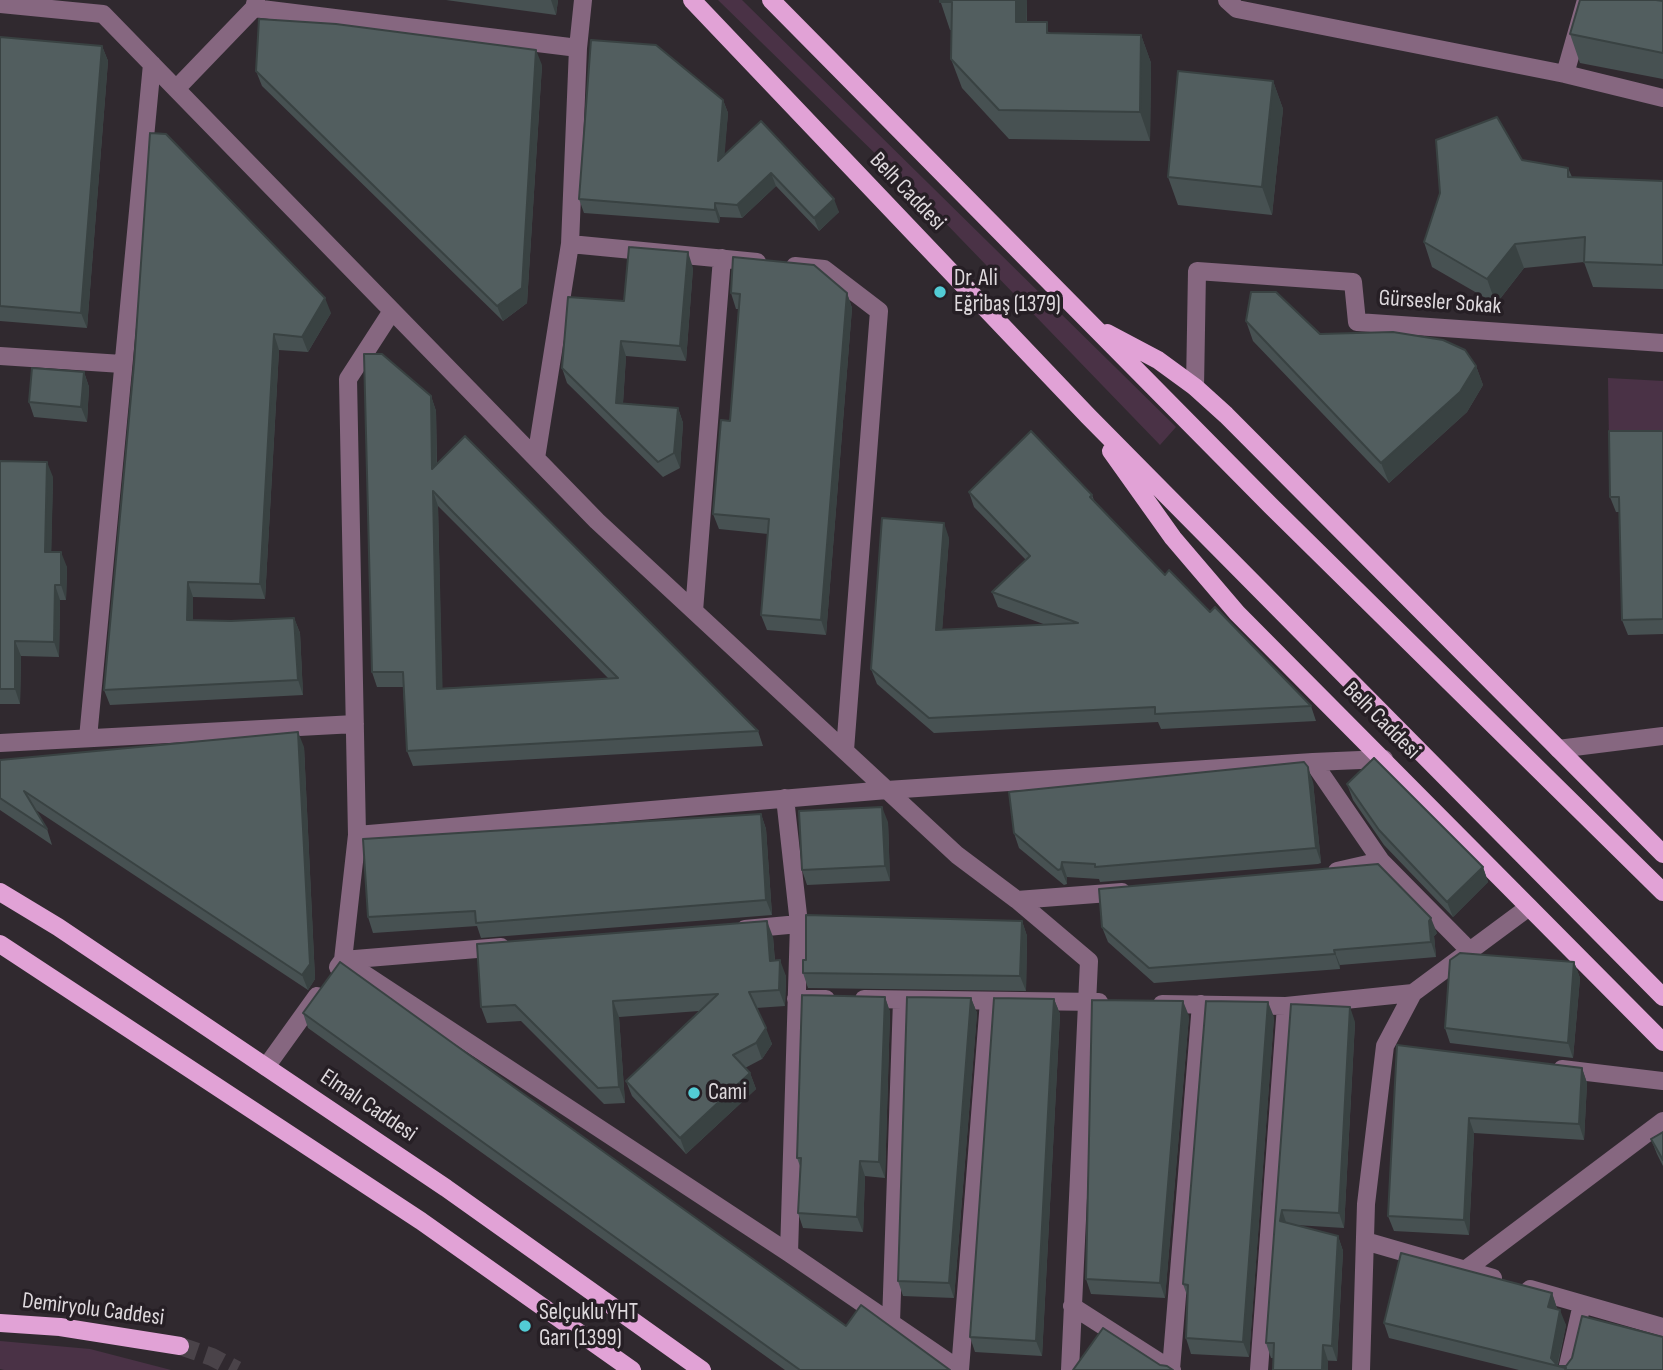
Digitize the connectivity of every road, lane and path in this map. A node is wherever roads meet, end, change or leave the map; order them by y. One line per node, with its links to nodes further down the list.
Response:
1 (583, 0): 9 (street)
2 (692, 0): 22 (main road, Belh Caddesi)
3 (771, 0): 17 (main road, Belh Caddesi)
4 (1227, 0): 11 (street)
5 (1586, 0): 11 (street)
6 (29, 3): 7 (street); 10 (street)
7 (0, 4)
8 (255, 4): 9 (street); 12 (street)
9 (578, 48): 14 (street)
10 (152, 64): 12 (street); 20 (street)
11 (1565, 74): 13 (street)
12 (176, 89): 16 (street)
13 (1663, 98)
14 (570, 244): 15 (street); 23 (street)
15 (722, 258): 24 (street); 29 (street)
16 (393, 311): 23 (street); 25 (street)
17 (1097, 329): 21 (main road, Belh Caddesi); 41 (main road, Belh Caddesi)
18 (1663, 343): 21 (street, Gürsesler Sokak)
19 (0, 356): 20 (street)
20 (122, 364): 27 (street)
21 (1195, 387): 30 (main road, Belh Caddesi)
22 (1088, 416): 31 (main road, Belh Caddesi); 51 (main road, Belh Caddesi)
23 (536, 458): 24 (street)
24 (694, 611): 29 (street)
25 (355, 724): 27 (street); 35 (street)
26 (1663, 736): 30 (street)
27 (88, 738): 28 (street)
28 (0, 743)
29 (845, 750): 33 (street)
30 (1558, 750): 36 (main road, Belh Caddesi)
31 (1384, 759): 32 (street); 43 (main road, Belh Caddesi)
32 (1313, 762): 33 (street); 37 (street)
33 (887, 790): 34 (street); 42 (street)
34 (785, 799): 35 (street); 44 (street)
35 (357, 835): 49 (street)
36 (1663, 854)
37 (1381, 862): 38 (street); 48 (street)
38 (1320, 875)
39 (1141, 890): 42 (street)
40 (0, 892): 62 (main road, Elmalı Caddesi)
41 (1663, 892)
42 (1017, 901): 55 (street)
43 (1529, 907): 48 (street); 60 (main road, Belh Caddesi)
44 (799, 925): 45 (street); 52 (street)
45 (730, 930)
46 (0, 944): 74 (main road)
47 (523, 946): 49 (street)
48 (1469, 950): 50 (street)
49 (343, 960): 62 (street); 66 (street)
50 (1413, 993): 59 (street); 65 (street)
51 (1663, 997)
52 (796, 999): 53 (street); 66 (street)
53 (902, 1000): 54 (street); 70 (street)
54 (989, 1001): 55 (street); 76 (street)
55 (1087, 1002): 56 (street); 69 (street)
56 (1112, 1003)
57 (1150, 1003): 58 (street)
58 (1201, 1004): 59 (street); 78 (street)
59 (1286, 1006): 79 (street)
60 (1663, 1042)
61 (1544, 1066): 63 (street)
62 (266, 1067): 75 (main road, Elmalı Caddesi)
63 (1663, 1081)
64 (1663, 1121): 67 (street)
65 (1365, 1241): 67 (street); 80 (street)
66 (789, 1253): 70 (street)
67 (1465, 1270): 68 (street)
68 (1582, 1304): 72 (street); 81 (street)
69 (1072, 1306): 77 (street); 78 (street)
70 (891, 1322): 76 (street)
71 (0, 1323): 73 (main road, Demiryolu Caddesi)
72 (1663, 1327)
73 (180, 1346)
74 (632, 1370)
75 (702, 1370)
76 (960, 1370)
77 (1070, 1370)
78 (1172, 1370)
79 (1259, 1370)
80 (1361, 1370)
81 (1567, 1370)

